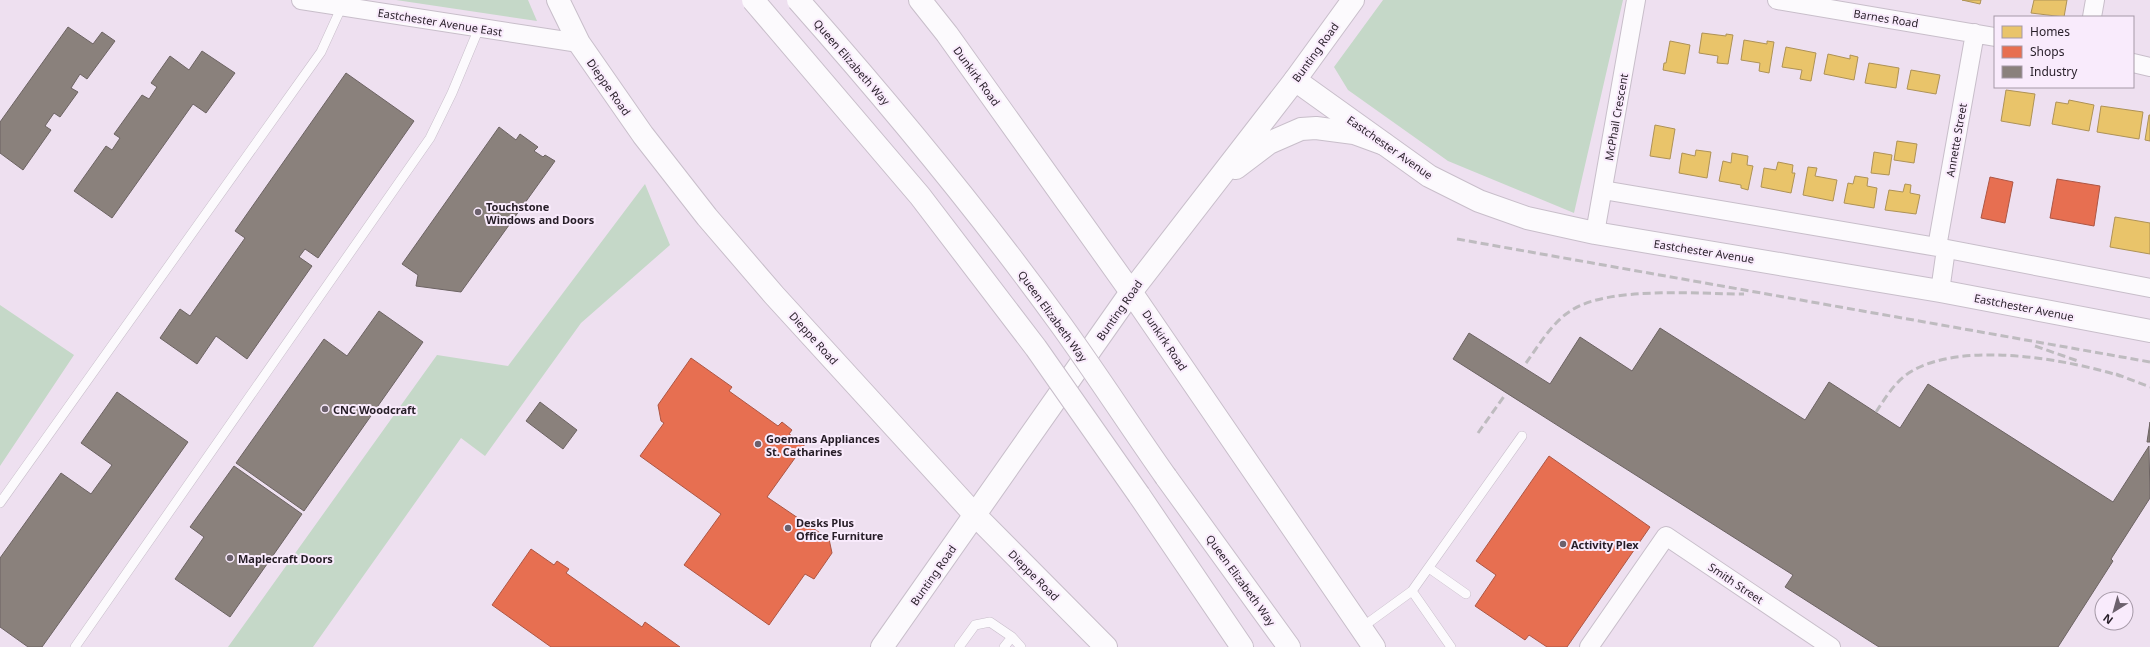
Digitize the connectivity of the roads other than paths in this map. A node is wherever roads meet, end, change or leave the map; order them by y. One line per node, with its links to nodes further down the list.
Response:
1 (301, 0): 10 (street, Eastchester Avenue East)
2 (558, 0): 16 (main road, Dieppe Road)
3 (753, 0): 43 (main road, bridge)
4 (798, 0): 44 (main road, Queen Elizabeth Way, bridge)
5 (920, 0): 27 (main road, Dunkirk Road)
6 (1353, 0): 19 (main road, Bunting Road)
7 (1636, 0): 21 (street, McPhail Crescent)
8 (1777, 0): 11 (street, Barnes Road)
9 (2095, 0): 12 (street)
10 (342, 6): 13 (street, Eastchester Avenue East); 30 (lane)
11 (1866, 7): 14 (street, Barnes Road)
12 (2092, 16)
13 (479, 28): 16 (street, Eastchester Avenue East); 37 (lane)
14 (1976, 33): 15 (street, Barnes Road); 24 (street, Annette Street)
15 (1994, 36)
16 (579, 43): 31 (main road, Dieppe Road)
17 (2134, 63): 18 (street)
18 (2150, 66)
19 (1295, 80): 20 (main road, Eastchester Avenue); 22 (main road, Bunting Road)
20 (1384, 144): 22 (main road); 23 (main road, Eastchester Avenue)
21 (1603, 190): 23 (street, McPhail Crescent); 24 (street)
22 (1205, 195): 27 (main road, Bunting Road)
23 (1596, 233): 26 (main road, Eastchester Avenue)
24 (1941, 248): 25 (street); 26 (street, Annette Street)
25 (2150, 288)
26 (1940, 291): 28 (main road, Eastchester Avenue)
27 (1131, 292): 31 (main road, Bunting Road); 35 (main road, Dunkirk Road)
28 (2150, 331)
29 (1522, 436): 32 (lane)
30 (0, 503)
31 (975, 515): 38 (main road, Bunting Road); 42 (main road, Dieppe Road)
32 (1428, 568): 33 (lane); 34 (lane)
33 (1412, 591): 35 (lane); 46 (lane)
34 (1466, 594)
35 (1361, 628): 45 (main road, Dunkirk Road)
36 (1012, 637): 39 (lane); 40 (lane); 41 (lane)
37 (75, 647)
38 (882, 647)
39 (959, 647)
40 (1004, 647)
41 (1021, 647)
42 (1106, 647)
43 (1242, 647)
44 (1289, 647)
45 (1374, 647)
46 (1451, 647)
47 (1589, 647): 48 (street, Smith Street)
48 (1831, 647)

